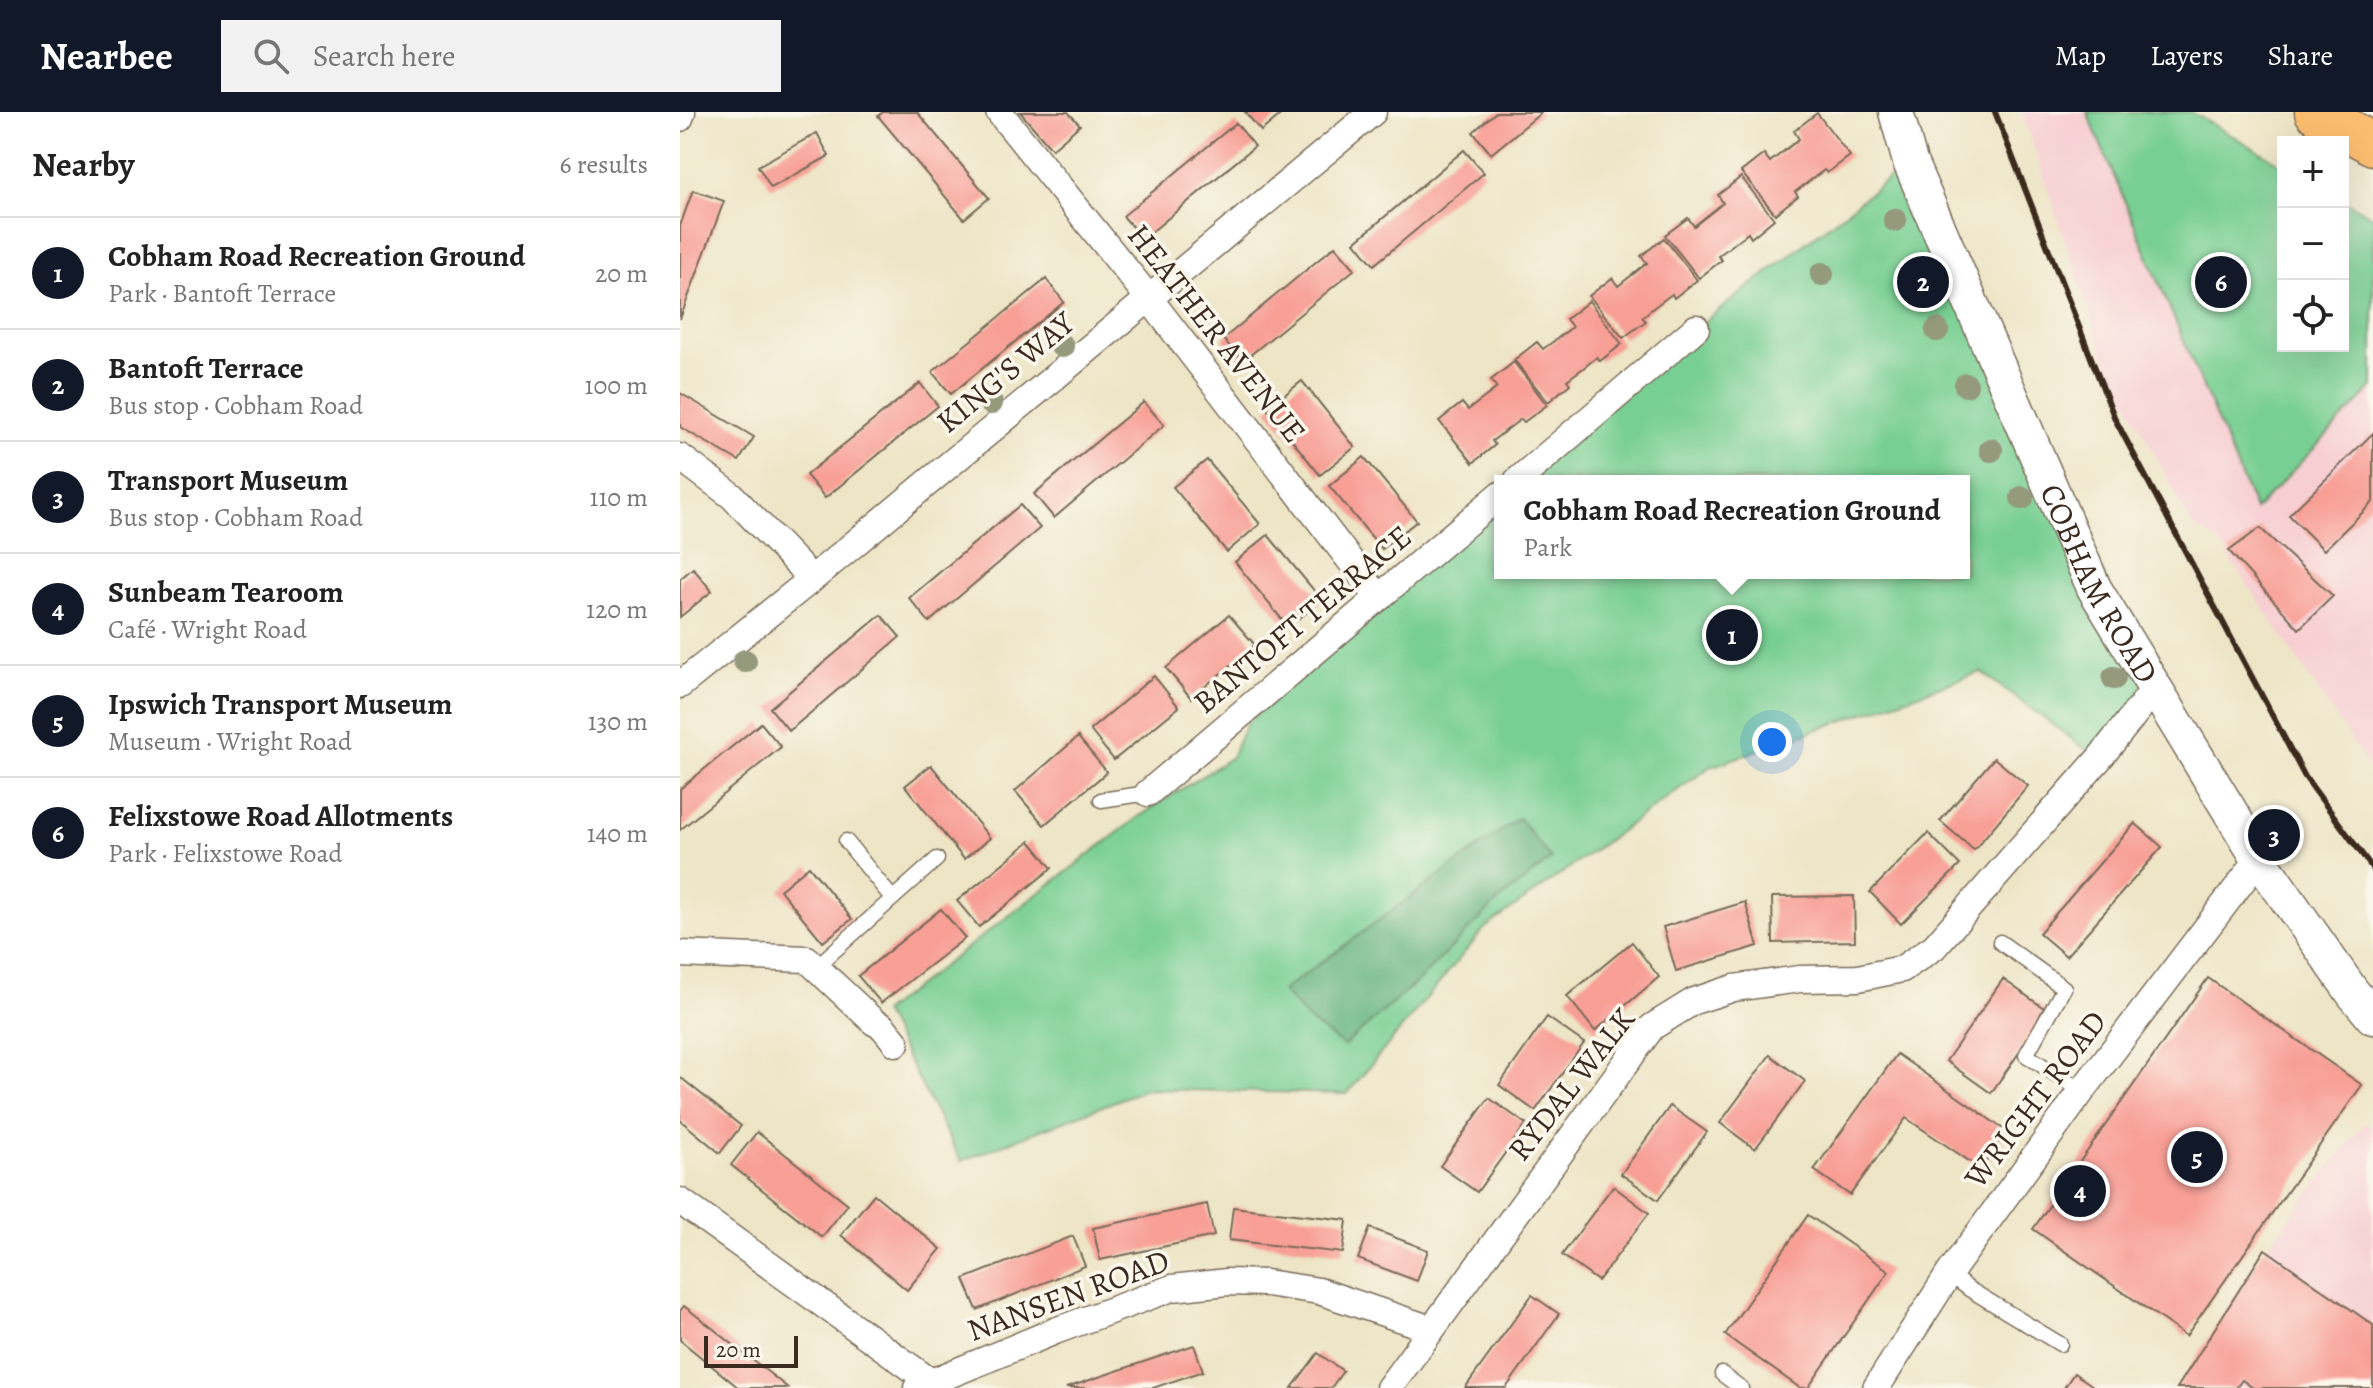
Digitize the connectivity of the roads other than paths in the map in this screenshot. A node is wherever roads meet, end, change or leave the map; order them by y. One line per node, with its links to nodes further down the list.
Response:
1 (682, 112): 6 (street)
2 (999, 112): 8 (street, HEATHER AVENUE)
3 (1373, 112): 8 (street, KING'S WAY)
4 (1896, 112): 16 (street, COBHAM ROAD)
5 (2316, 112): 7 (main road)
6 (680, 118)
7 (2373, 144)
8 (1148, 297): 13 (street, KING'S WAY); 14 (street, HEATHER AVENUE)
9 (1696, 328): 11 (street)
10 (680, 457): 13 (street)
11 (1524, 475)
12 (1494, 500): 14 (street, BANTOFT TERRACE)
13 (812, 579): 15 (street, KING'S WAY)
14 (1379, 598): 17 (street, BANTOFT TERRACE)
15 (680, 685)
16 (2156, 687): 21 (street, COBHAM ROAD); 31 (street, RYDAL WALK)
17 (1148, 793): 18 (lane)
18 (1101, 800)
19 (846, 841): 22 (lane)
20 (937, 859): 22 (lane)
21 (2259, 859): 26 (street, COBHAM ROAD); 28 (street, WRIGHT ROAD)
22 (892, 898): 25 (lane)
23 (2000, 942): 28 (lane)
24 (680, 954): 25 (street)
25 (816, 967): 27 (street)
26 (2373, 1017)
27 (896, 1043)
28 (2082, 1091): 30 (street, WRIGHT ROAD)
29 (680, 1201): 34 (street)
30 (1949, 1274): 32 (lane); 37 (street, WRIGHT ROAD)
31 (1431, 1329): 34 (street, NANSEN ROAD); 35 (street, RYDAL WALK)
32 (2060, 1344)
33 (1722, 1374): 36 (lane)
34 (924, 1385)
35 (1389, 1388)
36 (1741, 1388)
37 (1876, 1388)

